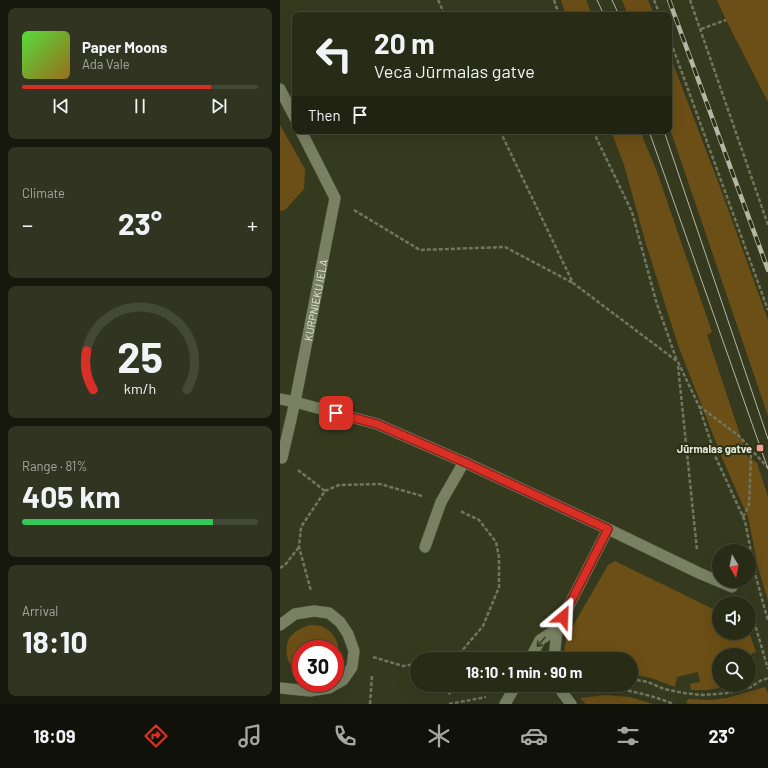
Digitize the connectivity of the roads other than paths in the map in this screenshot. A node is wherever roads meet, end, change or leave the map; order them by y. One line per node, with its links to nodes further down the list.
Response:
1 (280, 89): 2 (street)
2 (292, 112)
3 (303, 134): 5 (street, KURPNIEKU IELA)
4 (280, 399): 5 (street)
5 (294, 402): 6 (street, KURPNIEKU IELA); 7 (street)
6 (282, 458)
7 (464, 462): 8 (street); 9 (street)
8 (608, 529): 10 (street); 12 (street)
9 (425, 547)
10 (712, 578)
11 (280, 625): 15 (street)
12 (557, 629): 13 (street, one-way to 13); 14 (street)
13 (534, 652)
14 (555, 652)
15 (281, 686)
16 (512, 692): 18 (street)
17 (562, 692): 19 (street)
18 (505, 704)
19 (571, 704)

